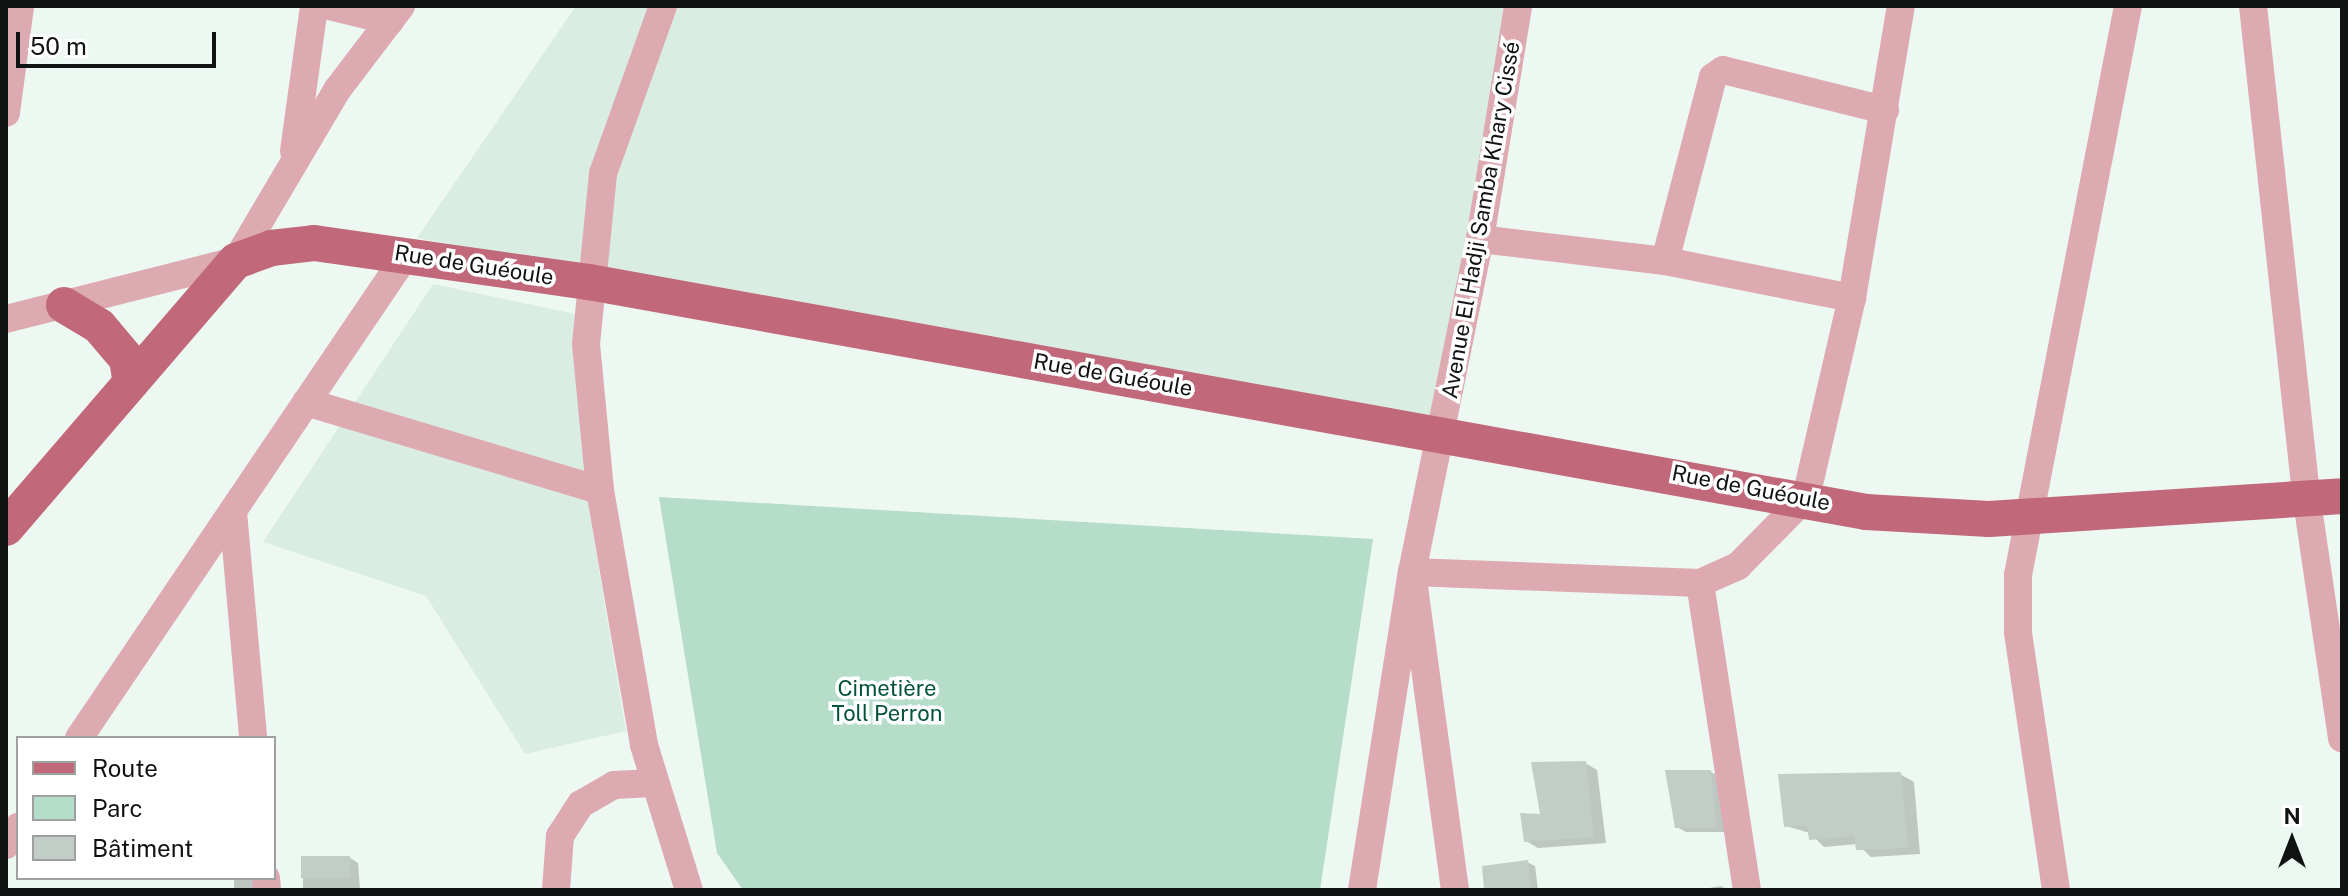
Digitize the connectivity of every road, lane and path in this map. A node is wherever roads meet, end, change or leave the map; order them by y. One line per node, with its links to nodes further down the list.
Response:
1 (20, 6): 11 (street)
2 (314, 6): 12 (street)
3 (329, 6): 9 (street)
4 (663, 6): 17 (street)
5 (1518, 6): 13 (street, Avenue El Hadji Samba Khary Cissé)
6 (1901, 6): 10 (street)
7 (2128, 6): 28 (street)
8 (2253, 6): 26 (street)
9 (395, 14): 12 (street)
10 (1885, 110): 16 (street); 18 (street)
11 (6, 113)
12 (292, 164): 15 (street)
13 (1480, 239): 16 (street); 23 (street, Avenue El Hadji Samba Khary Cissé)
14 (404, 258): 15 (main road, Rue de Guéoule); 17 (main road, Rue de Guéoule); 22 (street)
15 (236, 261): 19 (street); 21 (main road, Rue de Guéoule)
16 (1665, 261): 18 (street)
17 (589, 282): 23 (main road, Rue de Guéoule); 24 (street)
18 (1852, 298): 25 (street)
19 (64, 305): 20 (street); 21 (main road)
20 (6, 319)
21 (131, 383): 29 (main road, Rue de Guéoule)
22 (306, 402): 24 (street); 27 (street)
23 (1443, 433): 25 (main road, Rue de Guéoule); 30 (street, Avenue El Hadji Samba Khary Cissé)
24 (600, 490): 35 (street)
25 (1806, 497): 28 (main road, Rue de Guéoule); 31 (street)
26 (2325, 499): 28 (main road, Rue de Guéoule); 34 (street)
27 (233, 512): 32 (street); 33 (street)
28 (2029, 515): 41 (street)
29 (6, 528)
30 (1412, 572): 31 (street); 38 (street, Avenue El Hadji Samba Khary Cissé); 39 (street)
31 (1700, 583): 40 (street)
32 (80, 736)
33 (253, 736)
34 (2342, 738)
35 (653, 783): 36 (street); 37 (street)
36 (556, 890)
37 (689, 890)
38 (1362, 890)
39 (1455, 890)
40 (1747, 890)
41 (2056, 890)

